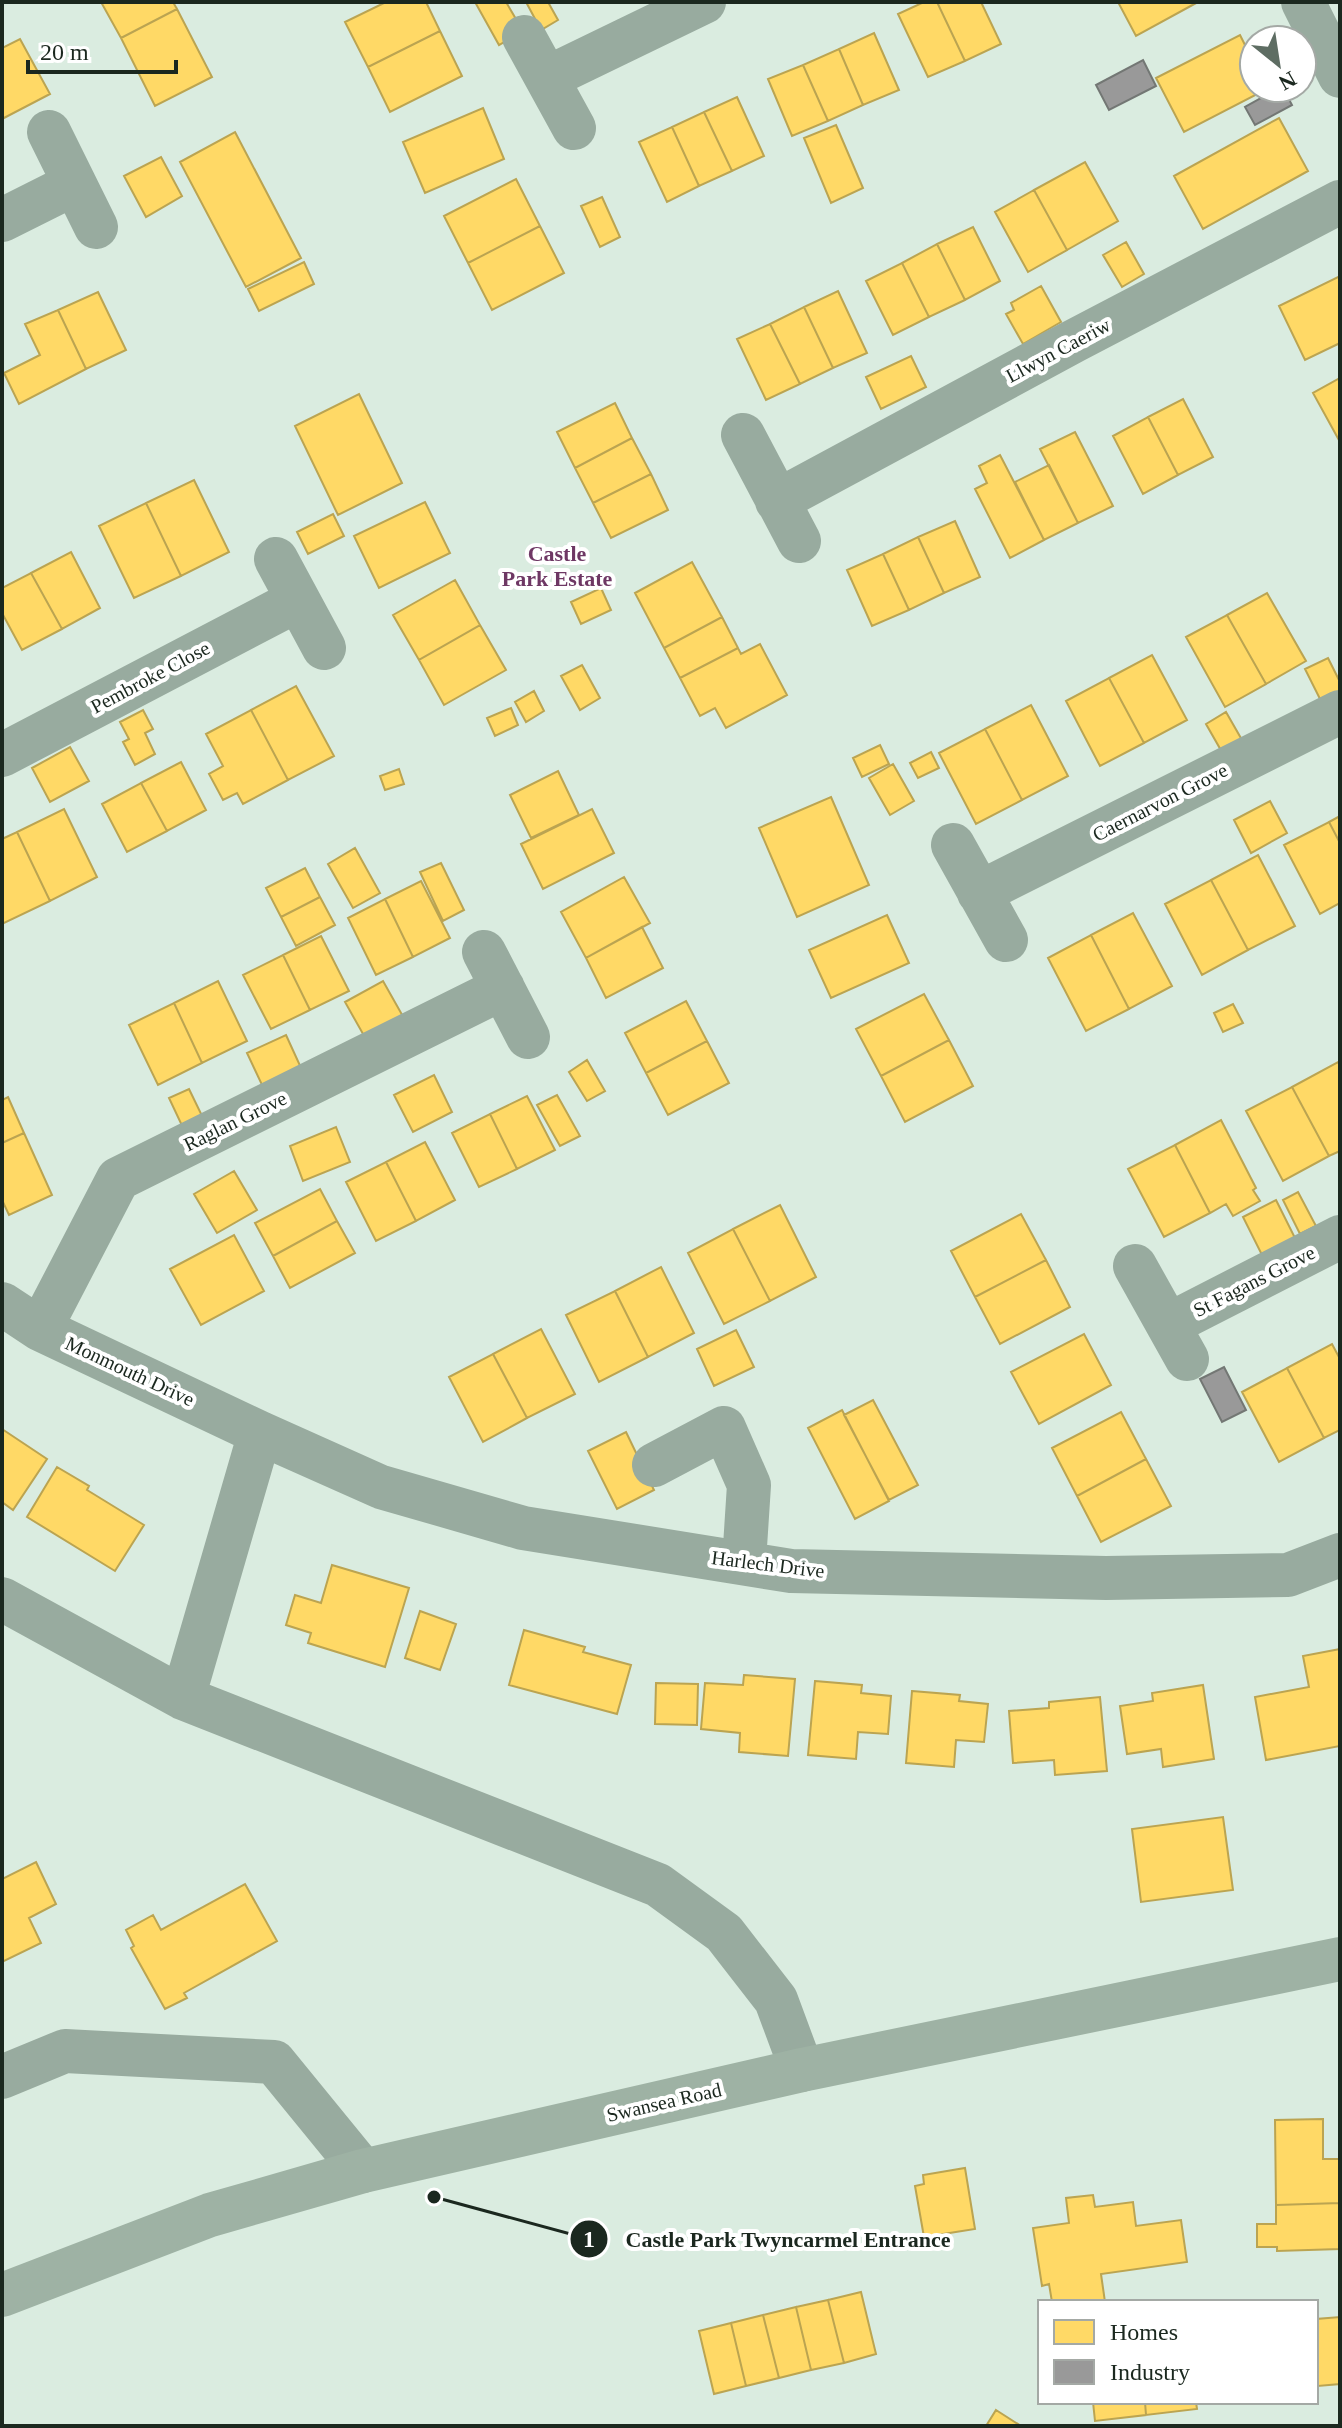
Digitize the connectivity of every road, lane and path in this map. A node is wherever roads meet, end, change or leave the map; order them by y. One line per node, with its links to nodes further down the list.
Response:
1 (704, 2): 5 (street)
2 (1303, 2): 4 (street)
3 (524, 37): 5 (street)
4 (1340, 76)
5 (547, 78): 6 (street)
6 (574, 128)
7 (49, 132): 8 (street)
8 (74, 184): 10 (street); 11 (street)
9 (1340, 202): 13 (street, Llwyn Caeriw)
10 (2, 220)
11 (96, 227)
12 (743, 435): 13 (street)
13 (777, 501): 14 (street)
14 (799, 541)
15 (276, 559): 16 (street)
16 (298, 600): 17 (street); 19 (street, Pembroke Close)
17 (324, 648)
18 (1340, 712): 21 (street, Caernarvon Grove)
19 (2, 755)
20 (953, 845): 21 (street)
21 (979, 893): 22 (street)
22 (1006, 940)
23 (528, 1037): 27 (street, Raglan Grove)
24 (1340, 1237): 25 (street, St Fagans Grove)
25 (1135, 1266)
26 (2, 1304): 27 (street, Monmouth Drive)
27 (40, 1329): 28 (street, Monmouth Drive)
28 (260, 1433): 31 (street, Harlech Drive); 33 (street)
29 (654, 1465): 31 (street)
30 (1340, 1555): 31 (street, Harlech Drive)
31 (744, 1562)
32 (2, 1599): 33 (street)
33 (183, 1698): 35 (street)
34 (1340, 1959): 35 (street, Swansea Road)
35 (802, 2070): 37 (street, Swansea Road)
36 (2, 2077): 37 (street)
37 (363, 2171): 38 (street, Swansea Road)
38 (2, 2295)

